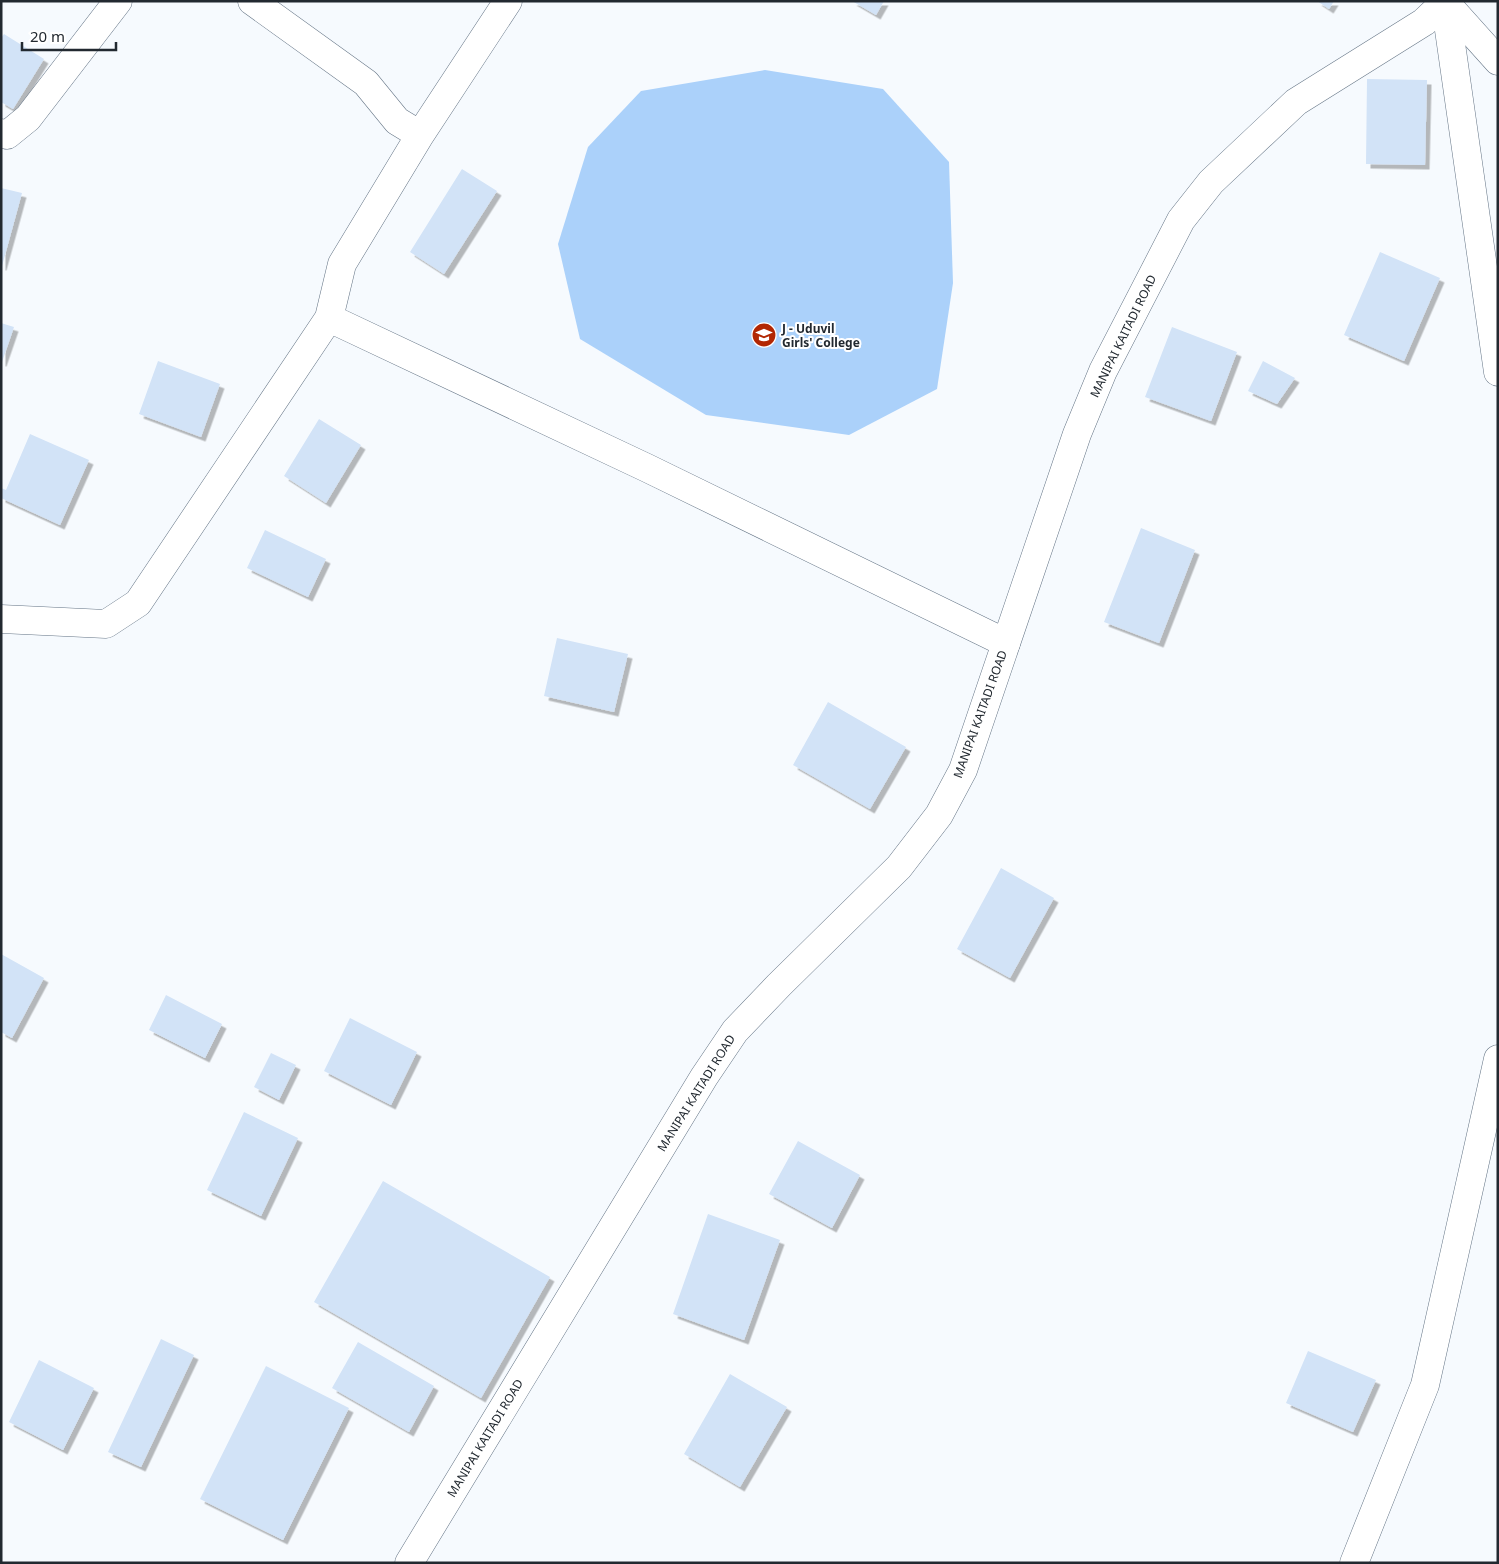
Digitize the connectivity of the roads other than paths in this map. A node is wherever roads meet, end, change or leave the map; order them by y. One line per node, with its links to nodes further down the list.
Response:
1 (118, 1): 6 (street)
2 (252, 1): 7 (street)
3 (508, 1): 7 (street)
4 (1446, 2): 5 (street); 9 (street); 11 (street, MANIPAI KAITADI ROAD)
5 (1498, 61)
6 (1, 133)
7 (420, 135): 8 (street)
8 (328, 318): 10 (street); 11 (street)
9 (1498, 372)
10 (1, 619)
11 (1006, 643): 13 (street, MANIPAI KAITADI ROAD)
12 (1498, 1059): 14 (street)
13 (409, 1563)
14 (1354, 1563)

